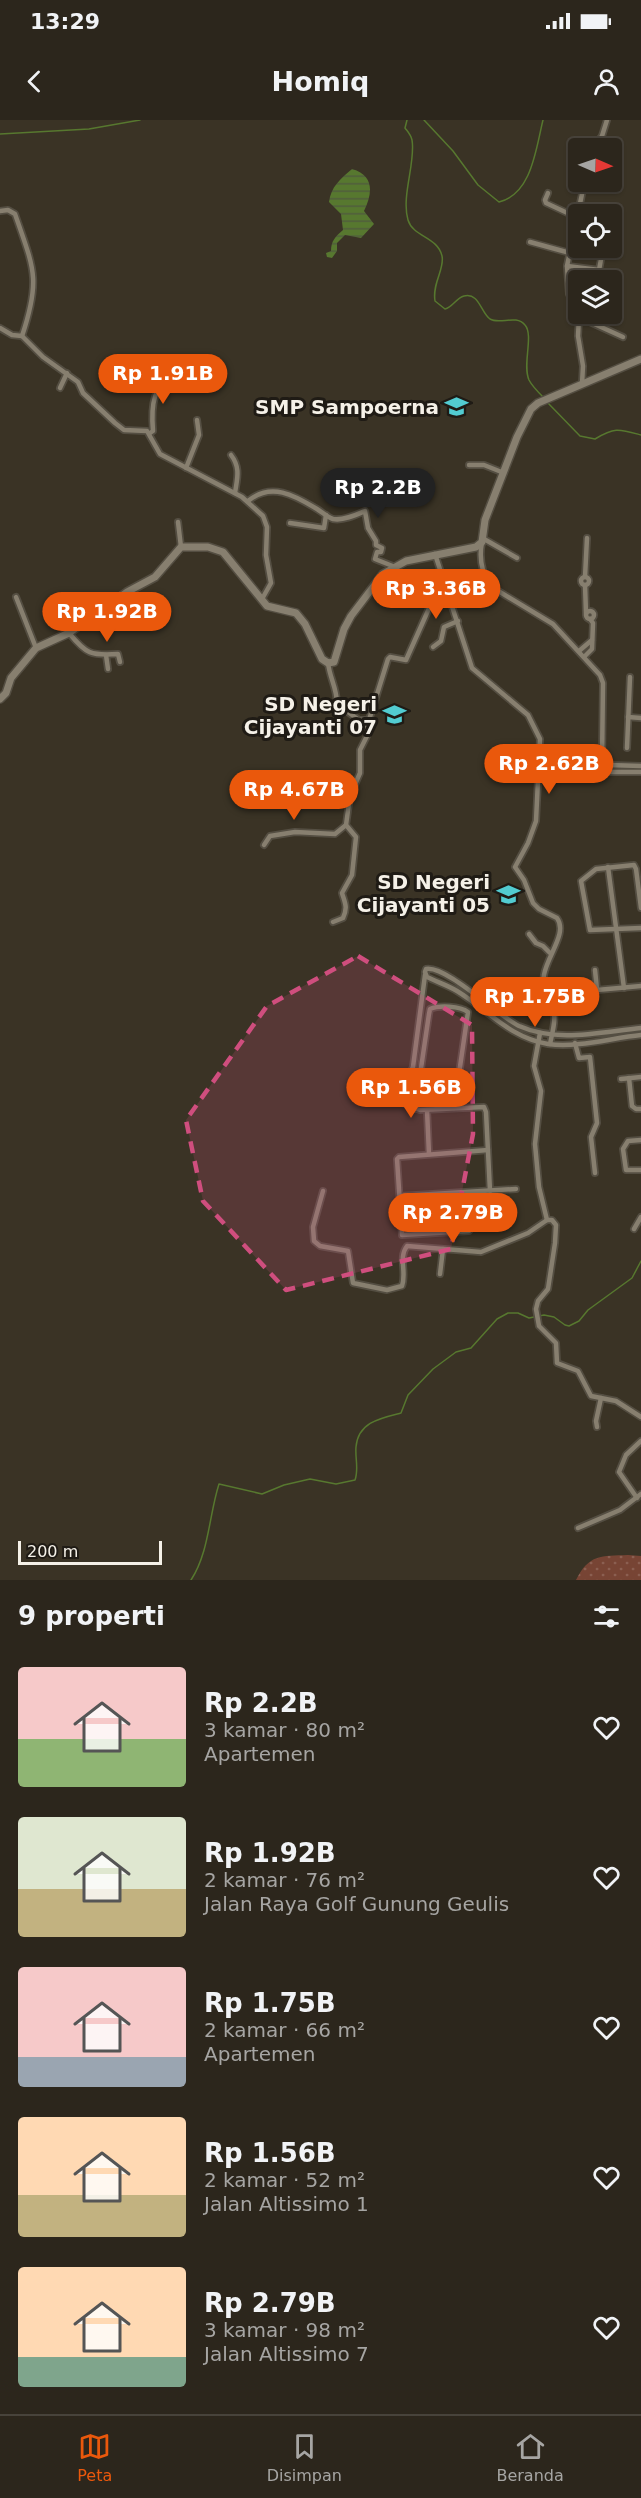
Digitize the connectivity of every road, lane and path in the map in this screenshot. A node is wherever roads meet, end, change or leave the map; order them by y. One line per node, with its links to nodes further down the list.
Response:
1 (607, 120): 2 (street)
2 (600, 138)
3 (548, 193): 5 (street)
4 (0, 211): 15 (street)
5 (568, 214)
6 (530, 242): 7 (street)
7 (568, 252)
8 (569, 258): 10 (street)
9 (601, 258): 10 (street)
10 (567, 266): 11 (street)
11 (568, 280)
12 (579, 324): 20 (street)
13 (596, 324): 16 (street)
14 (0, 328): 15 (street)
15 (22, 336): 19 (street)
16 (623, 337)
17 (641, 359): 20 (main road)
18 (175, 363): 23 (street)
19 (67, 372): 21 (street); 23 (street)
20 (582, 384): 27 (main road)
21 (60, 388)
22 (197, 420): 26 (street)
23 (150, 433): 26 (street)
24 (231, 455): 28 (street)
25 (469, 465): 27 (street)
26 (186, 468): 28 (street)
27 (504, 473): 34 (main road)
28 (235, 493): 29 (street)
29 (248, 501): 30 (street); 41 (street)
30 (326, 515): 32 (street); 38 (street)
31 (178, 522): 35 (street)
32 (290, 523)
33 (586, 538): 44 (street)
34 (483, 541): 36 (main road); 37 (street); 47 (street)
35 (181, 547): 41 (main road); 43 (main road)
36 (435, 554): 38 (main road); 39 (street)
37 (517, 558)
38 (395, 567): 51 (main road)
39 (443, 575): 42 (street); 57 (street)
40 (16, 597): 46 (street)
41 (262, 599): 51 (main road)
42 (458, 621): 45 (street); 72 (street)
43 (69, 633): 46 (main road); 48 (street)
44 (592, 639): 47 (street); 49 (street)
45 (433, 647)
46 (36, 648): 54 (main road)
47 (579, 651): 49 (street)
48 (106, 655): 50 (street); 52 (street)
49 (584, 657): 59 (street)
50 (120, 662)
51 (328, 663): 57 (street)
52 (108, 669)
53 (630, 677): 55 (street)
54 (0, 699)
55 (628, 717): 56 (street); 58 (street)
56 (641, 718)
57 (366, 721): 64 (street)
58 (627, 748)
59 (602, 762): 60 (street); 62 (street)
60 (608, 765): 61 (street); 62 (street)
61 (641, 766)
62 (608, 772): 63 (street)
63 (641, 772)
64 (346, 825): 65 (street); 68 (street)
65 (264, 845)
66 (608, 867): 67 (street); 70 (street); 70 (street)
67 (641, 908)
68 (333, 922)
69 (641, 928): 70 (street)
70 (617, 930): 76 (street)
71 (529, 934): 72 (street)
72 (550, 953): 79 (street)
73 (595, 970): 76 (street)
74 (426, 975): 78 (street); 81 (street); 88 (street)
75 (641, 986): 76 (street)
76 (624, 988)
77 (641, 1028): 79 (street)
78 (540, 1033): 79 (street); 81 (street)
79 (552, 1035): 83 (street)
80 (641, 1035): 82 (street)
81 (539, 1041): 83 (street); 102 (street)
82 (575, 1043): 83 (street); 95 (street)
83 (550, 1044)
84 (641, 1077): 85 (street)
85 (628, 1078): 86 (street); 89 (street)
86 (621, 1079)
87 (454, 1108): 88 (street); 90 (street); 92 (street)
88 (415, 1109): 90 (street)
89 (641, 1109)
90 (427, 1110): 93 (street)
91 (641, 1140): 94 (street)
92 (488, 1150): 93 (street); 98 (street)
93 (429, 1154): 100 (street)
94 (641, 1170)
95 (595, 1173)
96 (516, 1189): 98 (street)
97 (323, 1191): 104 (street)
98 (490, 1191): 99 (street)
99 (476, 1192): 100 (street); 100 (street)
100 (400, 1196)
101 (641, 1217): 103 (street)
102 (547, 1220): 104 (street); 106 (street)
103 (634, 1229)
104 (443, 1249): 105 (street)
105 (440, 1274)
106 (601, 1398): 107 (street); 108 (street)
107 (641, 1417)
108 (597, 1427)
109 (641, 1441): 110 (street)
110 (639, 1496): 111 (street)
111 (578, 1528)

